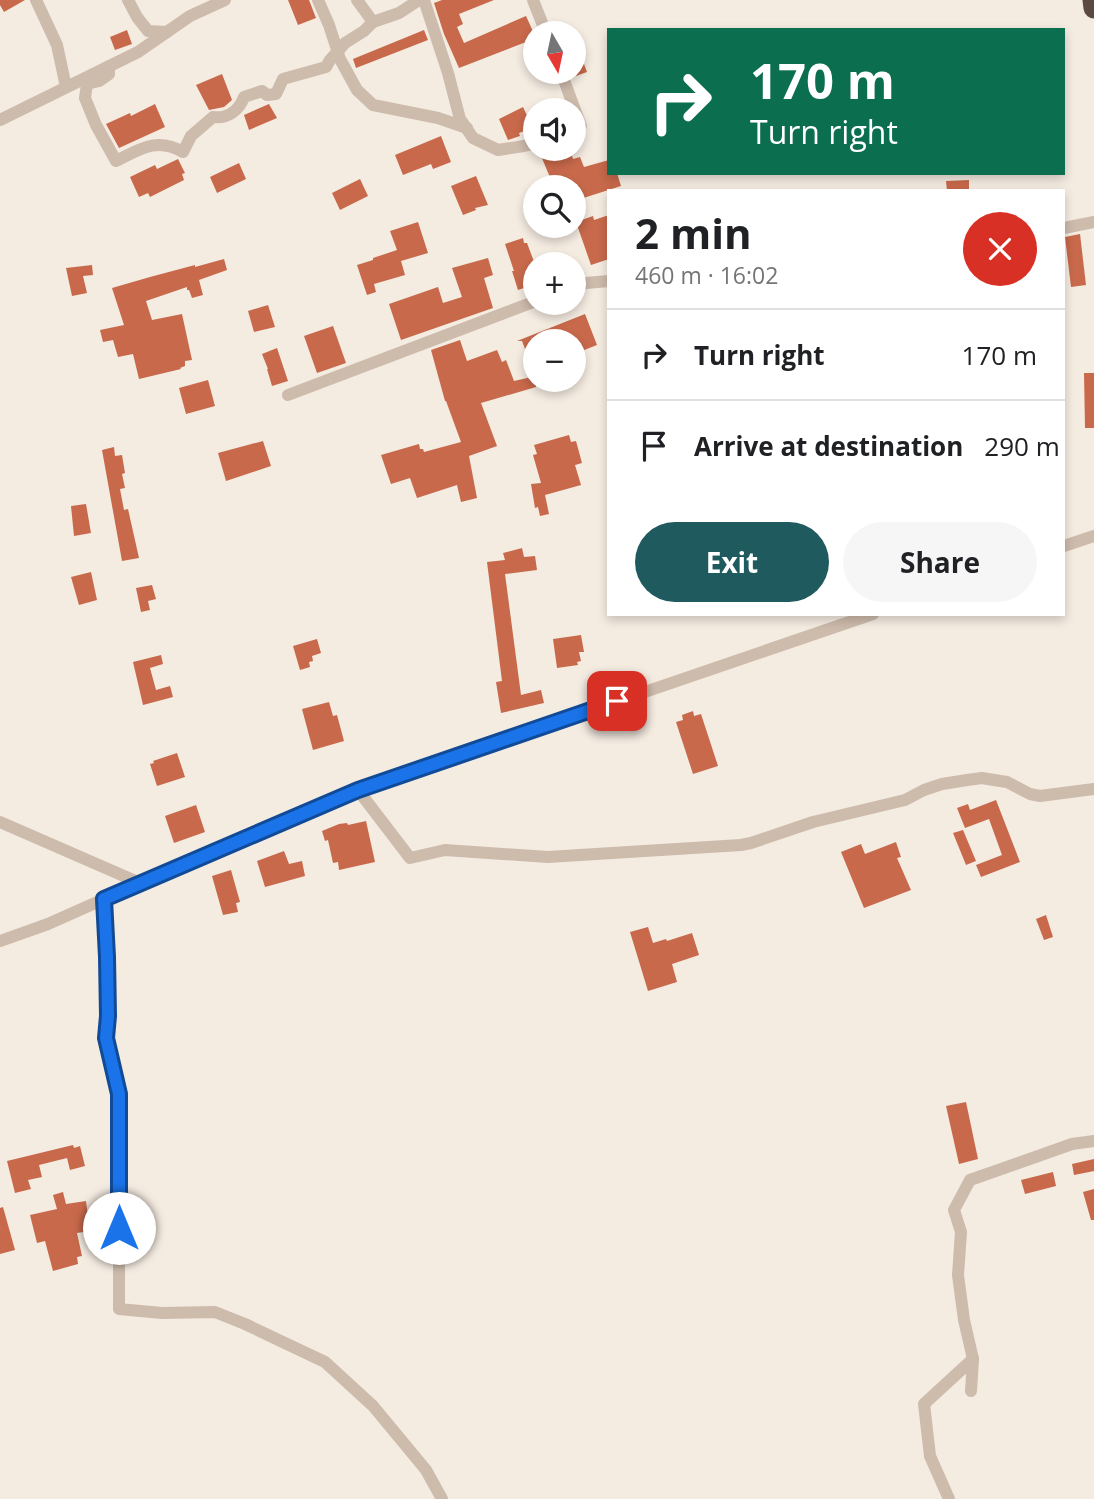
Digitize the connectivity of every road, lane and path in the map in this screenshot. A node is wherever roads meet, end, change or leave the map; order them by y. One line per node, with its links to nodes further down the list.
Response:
1 (36, 0): 15 (street)
2 (128, 0): 12 (street)
3 (225, 0): 12 (street)
4 (318, 0): 13 (street)
5 (357, 0): 11 (street)
6 (422, 0): 11 (street); 17 (street)
7 (533, 0): 10 (street)
8 (1093, 0): 9 (highway)
9 (1094, 8)
10 (541, 21)
11 (373, 22): 13 (street)
12 (167, 32): 14 (street)
13 (338, 52): 14 (street); 17 (street)
14 (109, 66): 15 (street)
15 (66, 88): 16 (street)
16 (0, 120)
17 (467, 128): 18 (street)
18 (523, 146)
19 (1094, 222): 20 (street)
20 (1065, 228)
21 (607, 281): 22 (street)
22 (586, 283)
23 (523, 306): 24 (street)
24 (288, 395)
25 (1094, 536): 26 (street)
26 (1065, 546)
27 (867, 616): 29 (street)
28 (1094, 789): 29 (street)
29 (358, 790): 31 (street)
30 (0, 822): 31 (street)
31 (140, 883): 32 (street)
32 (104, 899): 33 (street); 37 (street)
33 (0, 941)
34 (1094, 1142): 35 (street)
35 (973, 1359): 36 (street); 38 (street)
36 (971, 1391)
37 (443, 1499)
38 (949, 1499)

